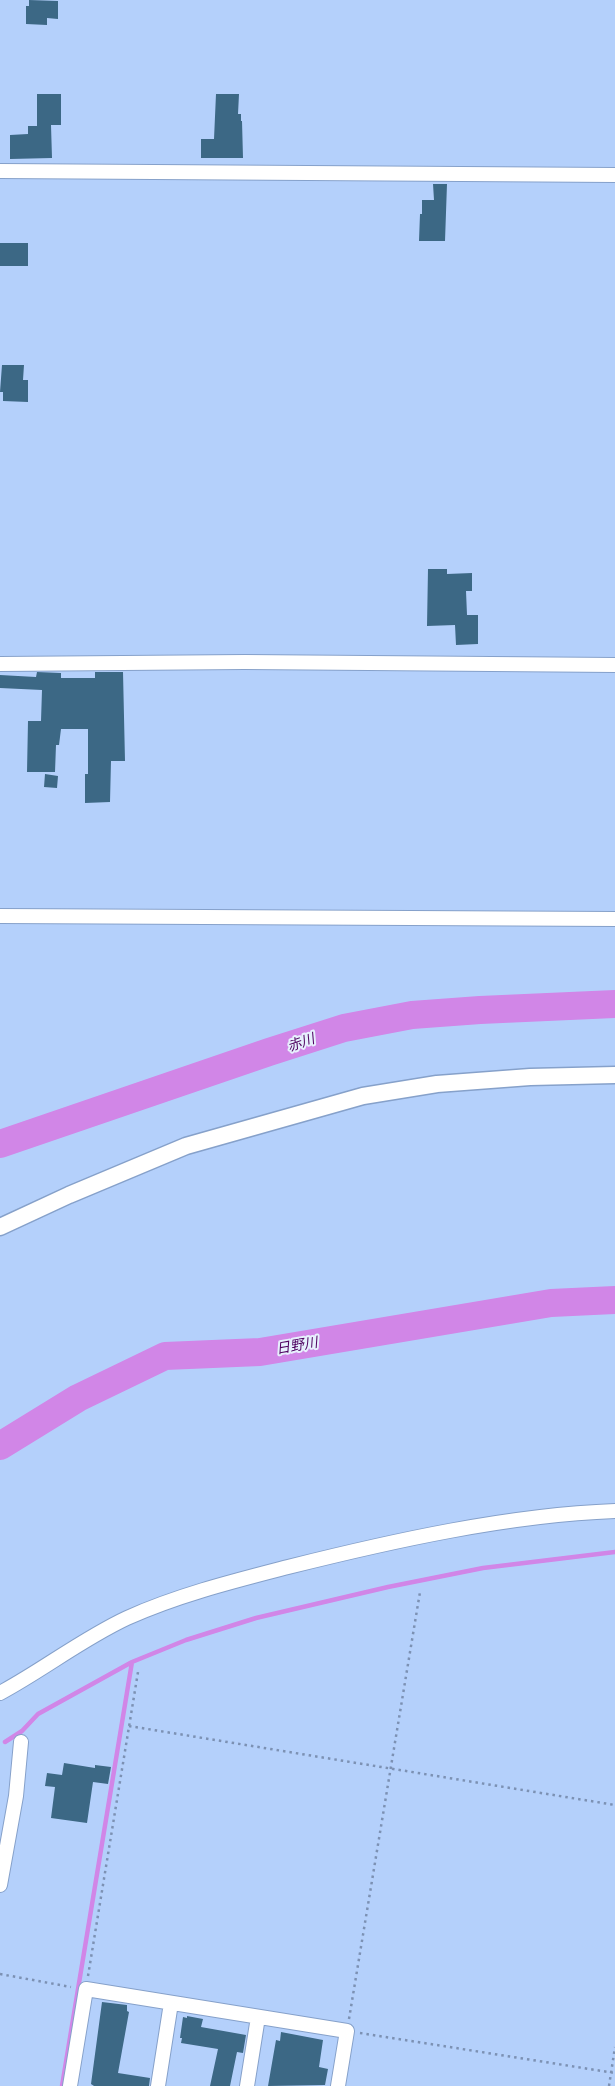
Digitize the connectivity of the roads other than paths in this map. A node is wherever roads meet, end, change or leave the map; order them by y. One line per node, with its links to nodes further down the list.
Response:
1 (0, 171): 2 (street)
2 (615, 175)
3 (0, 664): 4 (street)
4 (615, 665)
5 (0, 916): 6 (street)
6 (615, 919)
7 (615, 1075): 8 (street)
8 (0, 1227)
9 (615, 1511): 10 (street)
10 (0, 1693)
11 (21, 1742): 12 (street)
12 (0, 1885)
13 (171, 2003): 14 (street); 15 (street); 16 (street)
14 (258, 2018): 17 (street); 18 (street)
15 (70, 2086)
16 (158, 2086)
17 (247, 2086)
18 (338, 2086)

